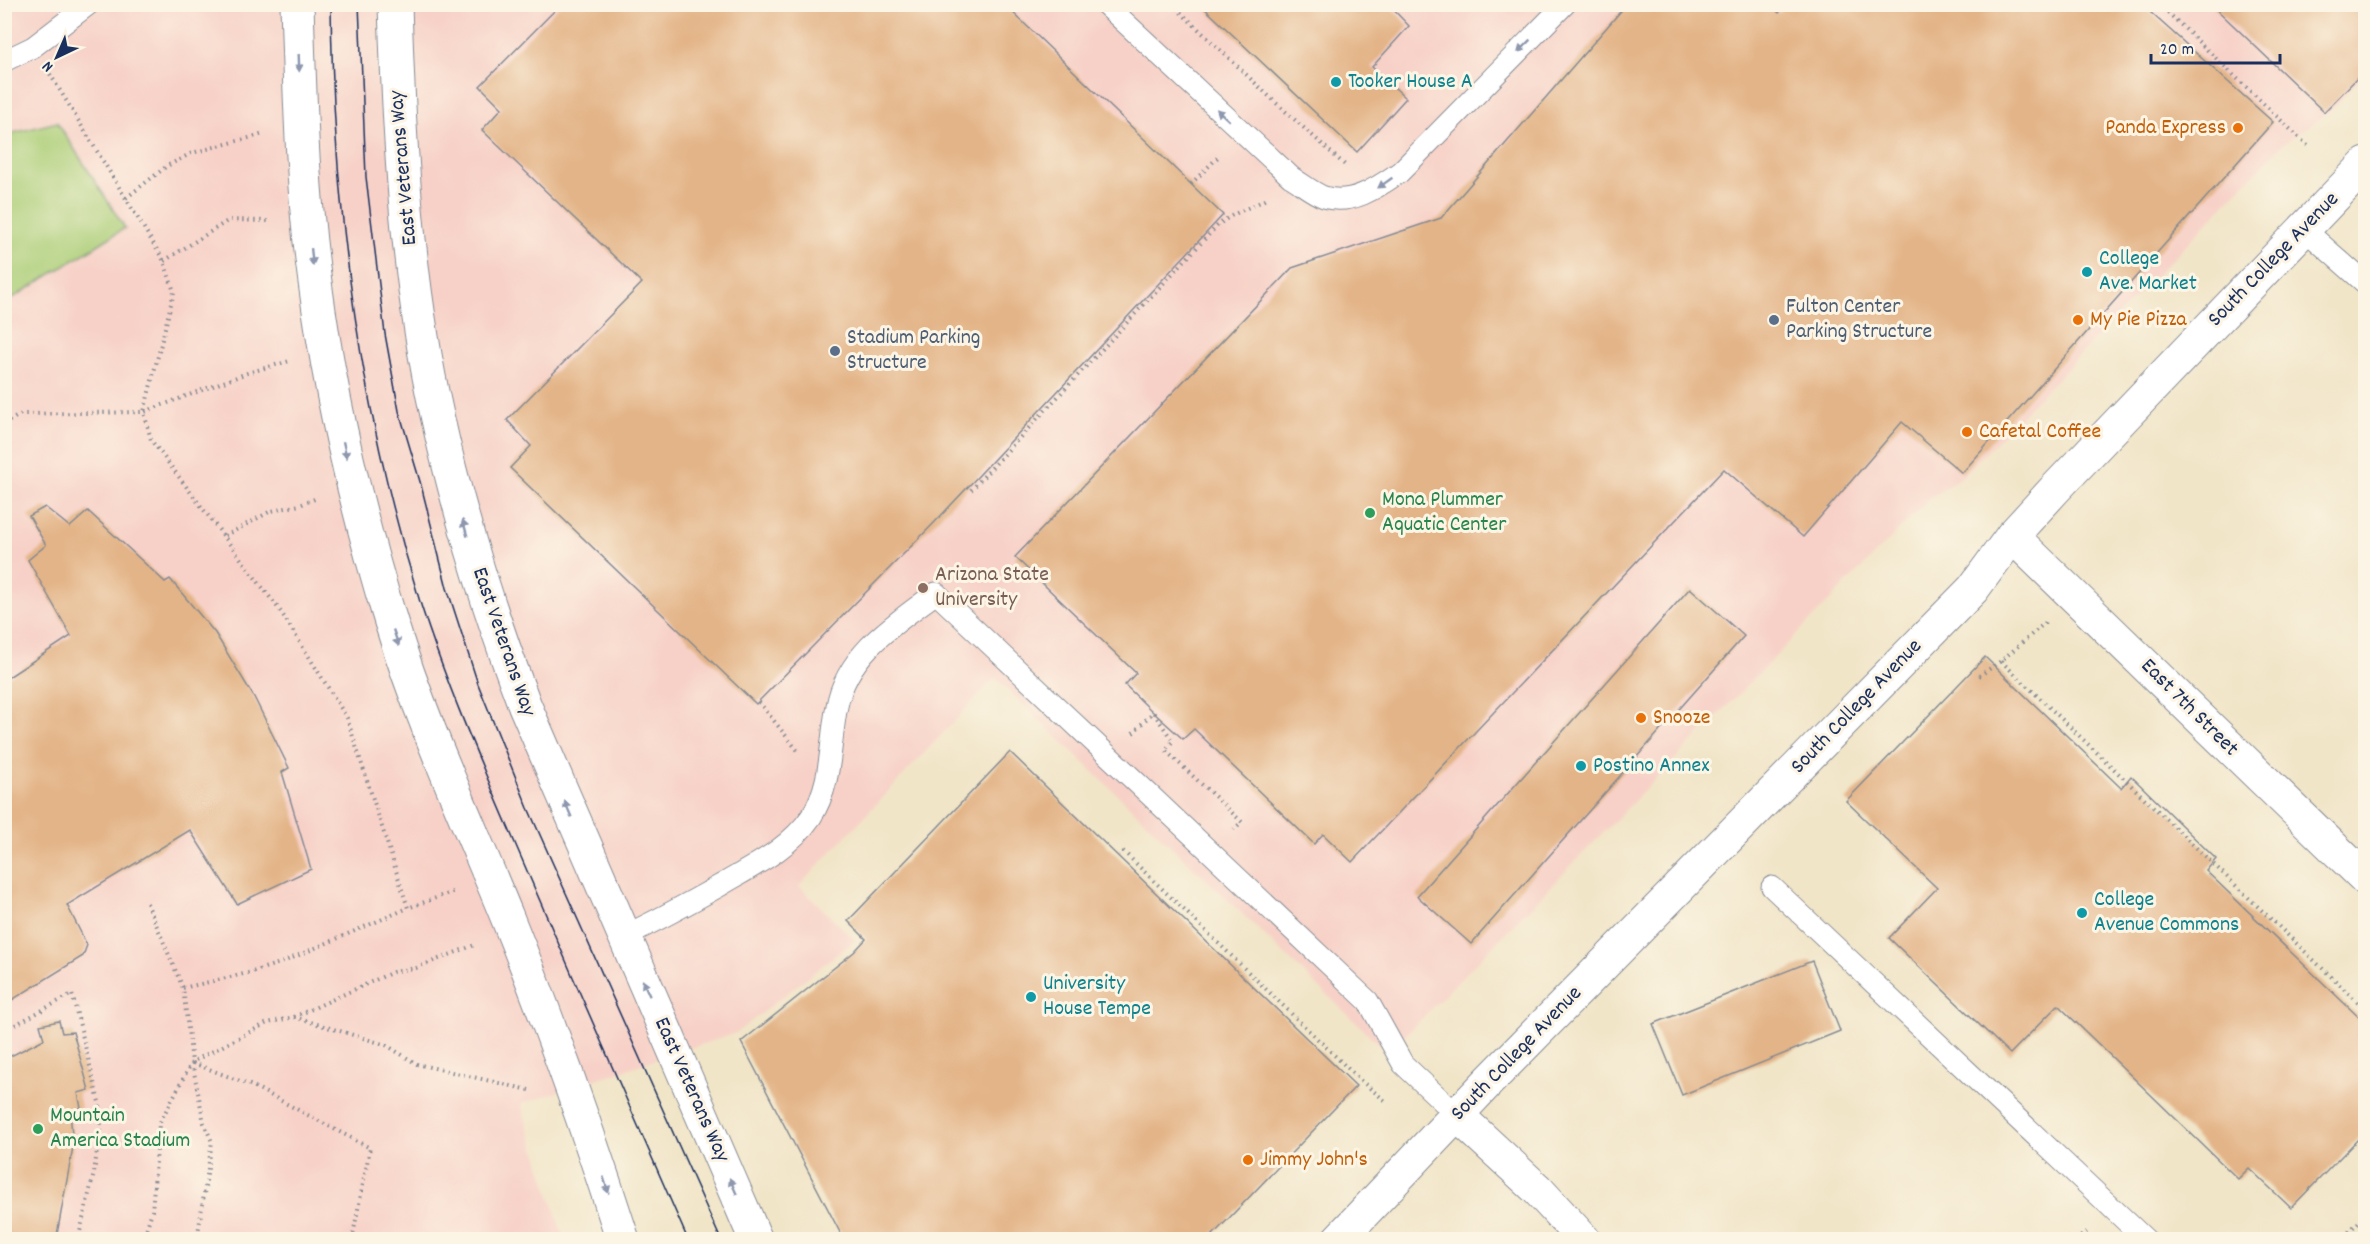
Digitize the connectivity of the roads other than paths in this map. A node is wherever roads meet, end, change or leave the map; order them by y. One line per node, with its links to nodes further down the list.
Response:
1 (89, 4): 6 (lane)
2 (297, 4): 15 (street, one-way to 15)
3 (395, 4): 13 (street, East Veterans Way, one-way to 3)
4 (1105, 4): 5 (lane, one-way to 4)
5 (1565, 4)
6 (4, 61)
7 (2366, 164): 8 (street, South College Avenue)
8 (2304, 229): 9 (lane); 10 (street, South College Avenue)
9 (2366, 284)
10 (2012, 536): 11 (street, East 7th Street); 14 (street, South College Avenue)
11 (2366, 879)
12 (1772, 887): 19 (lane)
13 (624, 936): 14 (lane); 16 (street, East Veterans Way, one-way to 13)
14 (1457, 1115): 17 (street, South College Avenue); 18 (street)
15 (623, 1239)
16 (756, 1239)
17 (1338, 1239)
18 (1584, 1239)
19 (2145, 1239)

